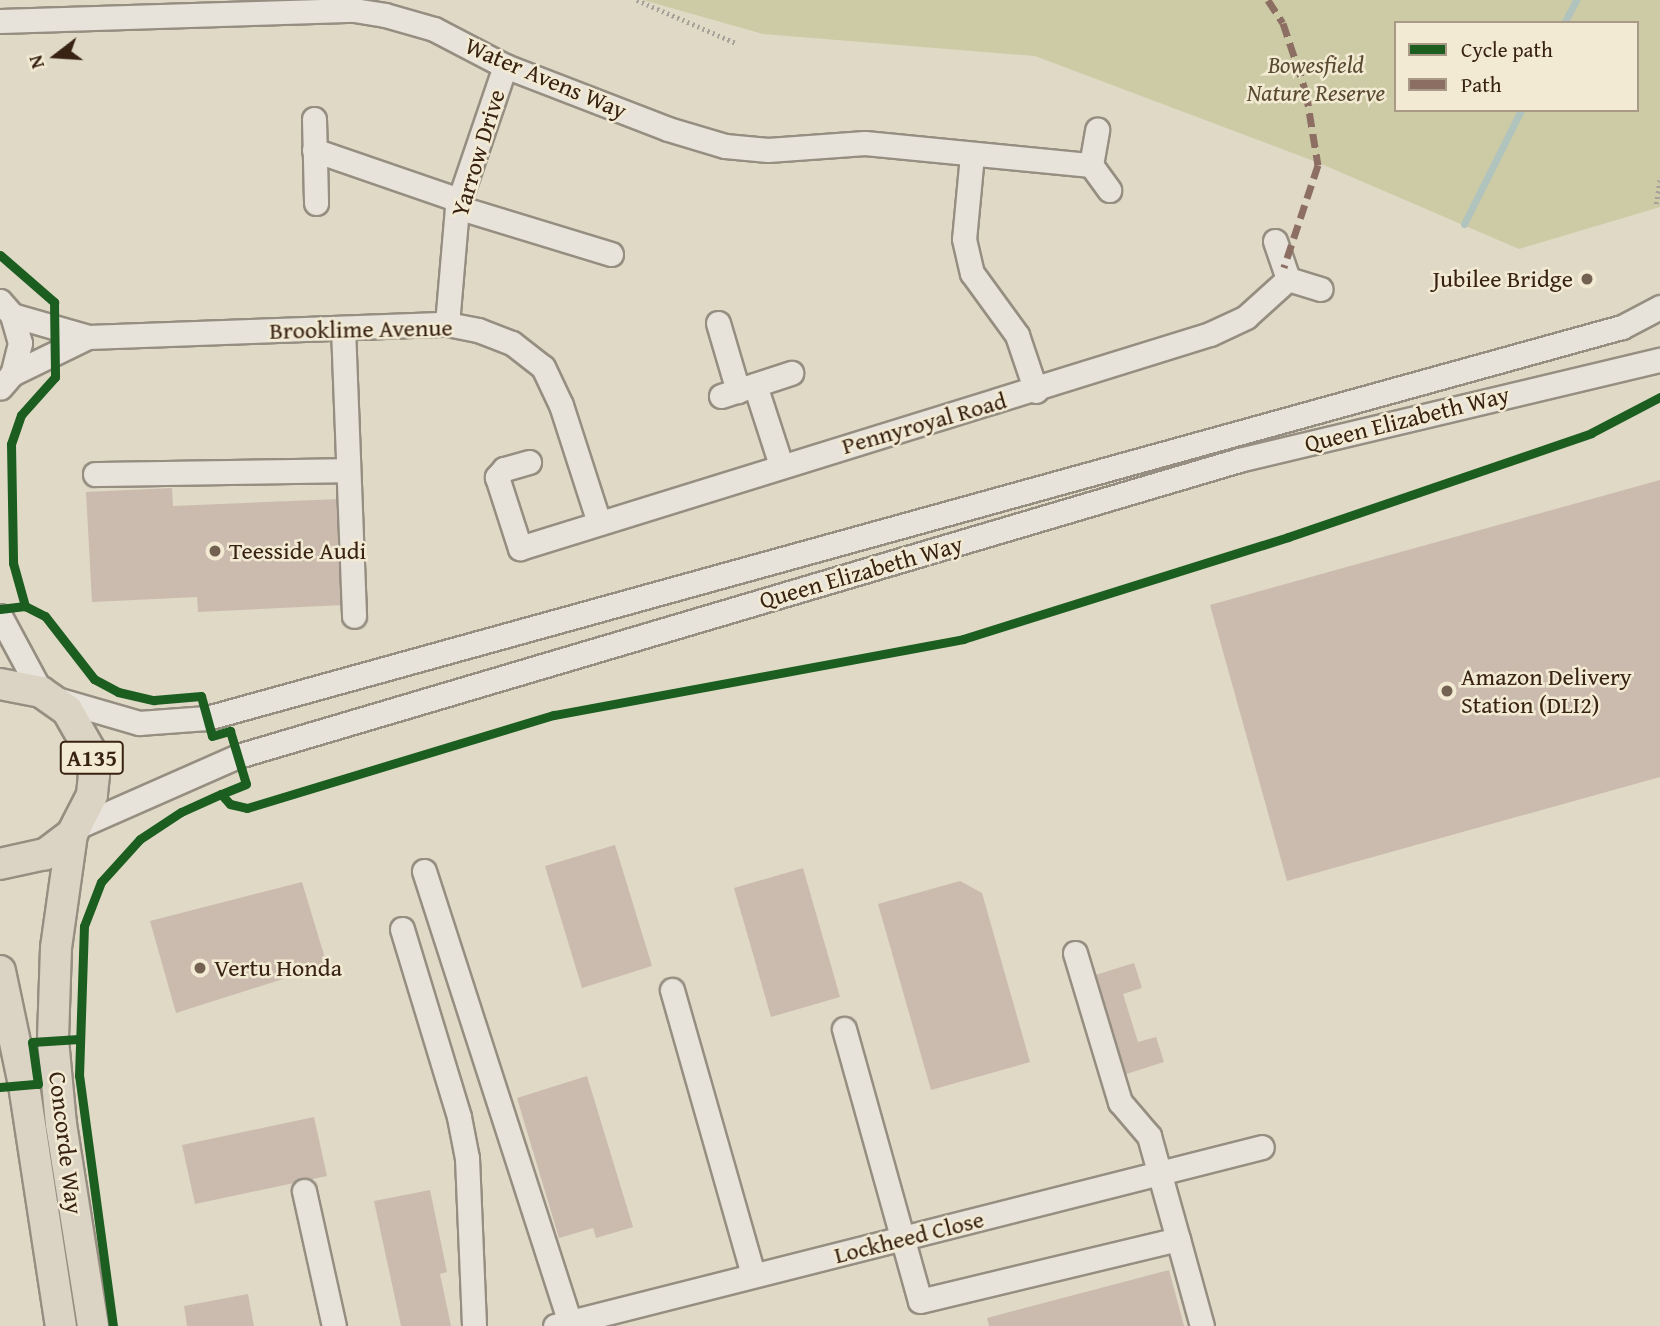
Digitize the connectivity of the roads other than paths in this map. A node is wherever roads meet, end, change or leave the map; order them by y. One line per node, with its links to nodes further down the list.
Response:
1 (256, 6): 2 (street, Water Avens Way); 4 (street, Water Avens Way)
2 (100, 8): 3 (street, Water Avens Way)
3 (0, 21)
4 (505, 66): 8 (street, Water Avens Way); 12 (street, Yarrow Drive)
5 (314, 119): 7 (street)
6 (1097, 130): 9 (street)
7 (314, 150): 11 (street); 12 (street)
8 (972, 155): 9 (street, Water Avens Way); 27 (street)
9 (1091, 165): 10 (street)
10 (1108, 190)
11 (316, 203)
12 (458, 204): 14 (street); 20 (street, Yarrow Drive)
13 (1275, 241): 15 (street)
14 (611, 254)
15 (1288, 279): 16 (street); 27 (street, Pennyroyal Road)
16 (1321, 289)
17 (1660, 307): 36 (street, Queen Elizabeth Way)
18 (6, 308): 22 (street); 25 (street)
19 (718, 323): 26 (street)
20 (447, 324): 21 (street, Brooklime Avenue); 32 (street, Brooklime Avenue)
21 (343, 328): 22 (street, Brooklime Avenue); 30 (street)
22 (88, 337): 25 (street)
23 (1660, 360): 37 (street, Queen Elizabeth Way)
24 (791, 373): 26 (street)
25 (3, 385)
26 (738, 391): 29 (street)
27 (1036, 391): 29 (street, Pennyroyal Road)
28 (529, 462): 32 (street, Pennyroyal Road)
29 (781, 465): 32 (street, Pennyroyal Road)
30 (346, 470): 31 (street); 34 (street)
31 (94, 474)
32 (599, 523)
33 (0, 616): 36 (street)
34 (354, 616)
35 (0, 684): 36 (main road)
36 (47, 695): 37 (main road, A135)
37 (74, 830): 38 (main road, A135); 53 (main road, Concorde Way / A135)
38 (0, 864)
39 (424, 871): 51 (street)
40 (402, 929): 55 (street)
41 (1075, 953): 46 (street)
42 (0, 971): 52 (main road, Concorde Way)
43 (672, 990): 50 (street)
44 (844, 1029): 49 (street)
45 (1262, 1147): 46 (street, Lockheed Close)
46 (1163, 1174): 48 (street); 49 (street, Lockheed Close)
47 (304, 1191): 54 (street)
48 (1178, 1239): 49 (street); 56 (street)
49 (902, 1240): 50 (street, Lockheed Close)
50 (753, 1275): 51 (street, Lockheed Close)
51 (562, 1324)
52 (61, 1326)
53 (93, 1326)
54 (334, 1326)
55 (474, 1326)
56 (1202, 1326)

